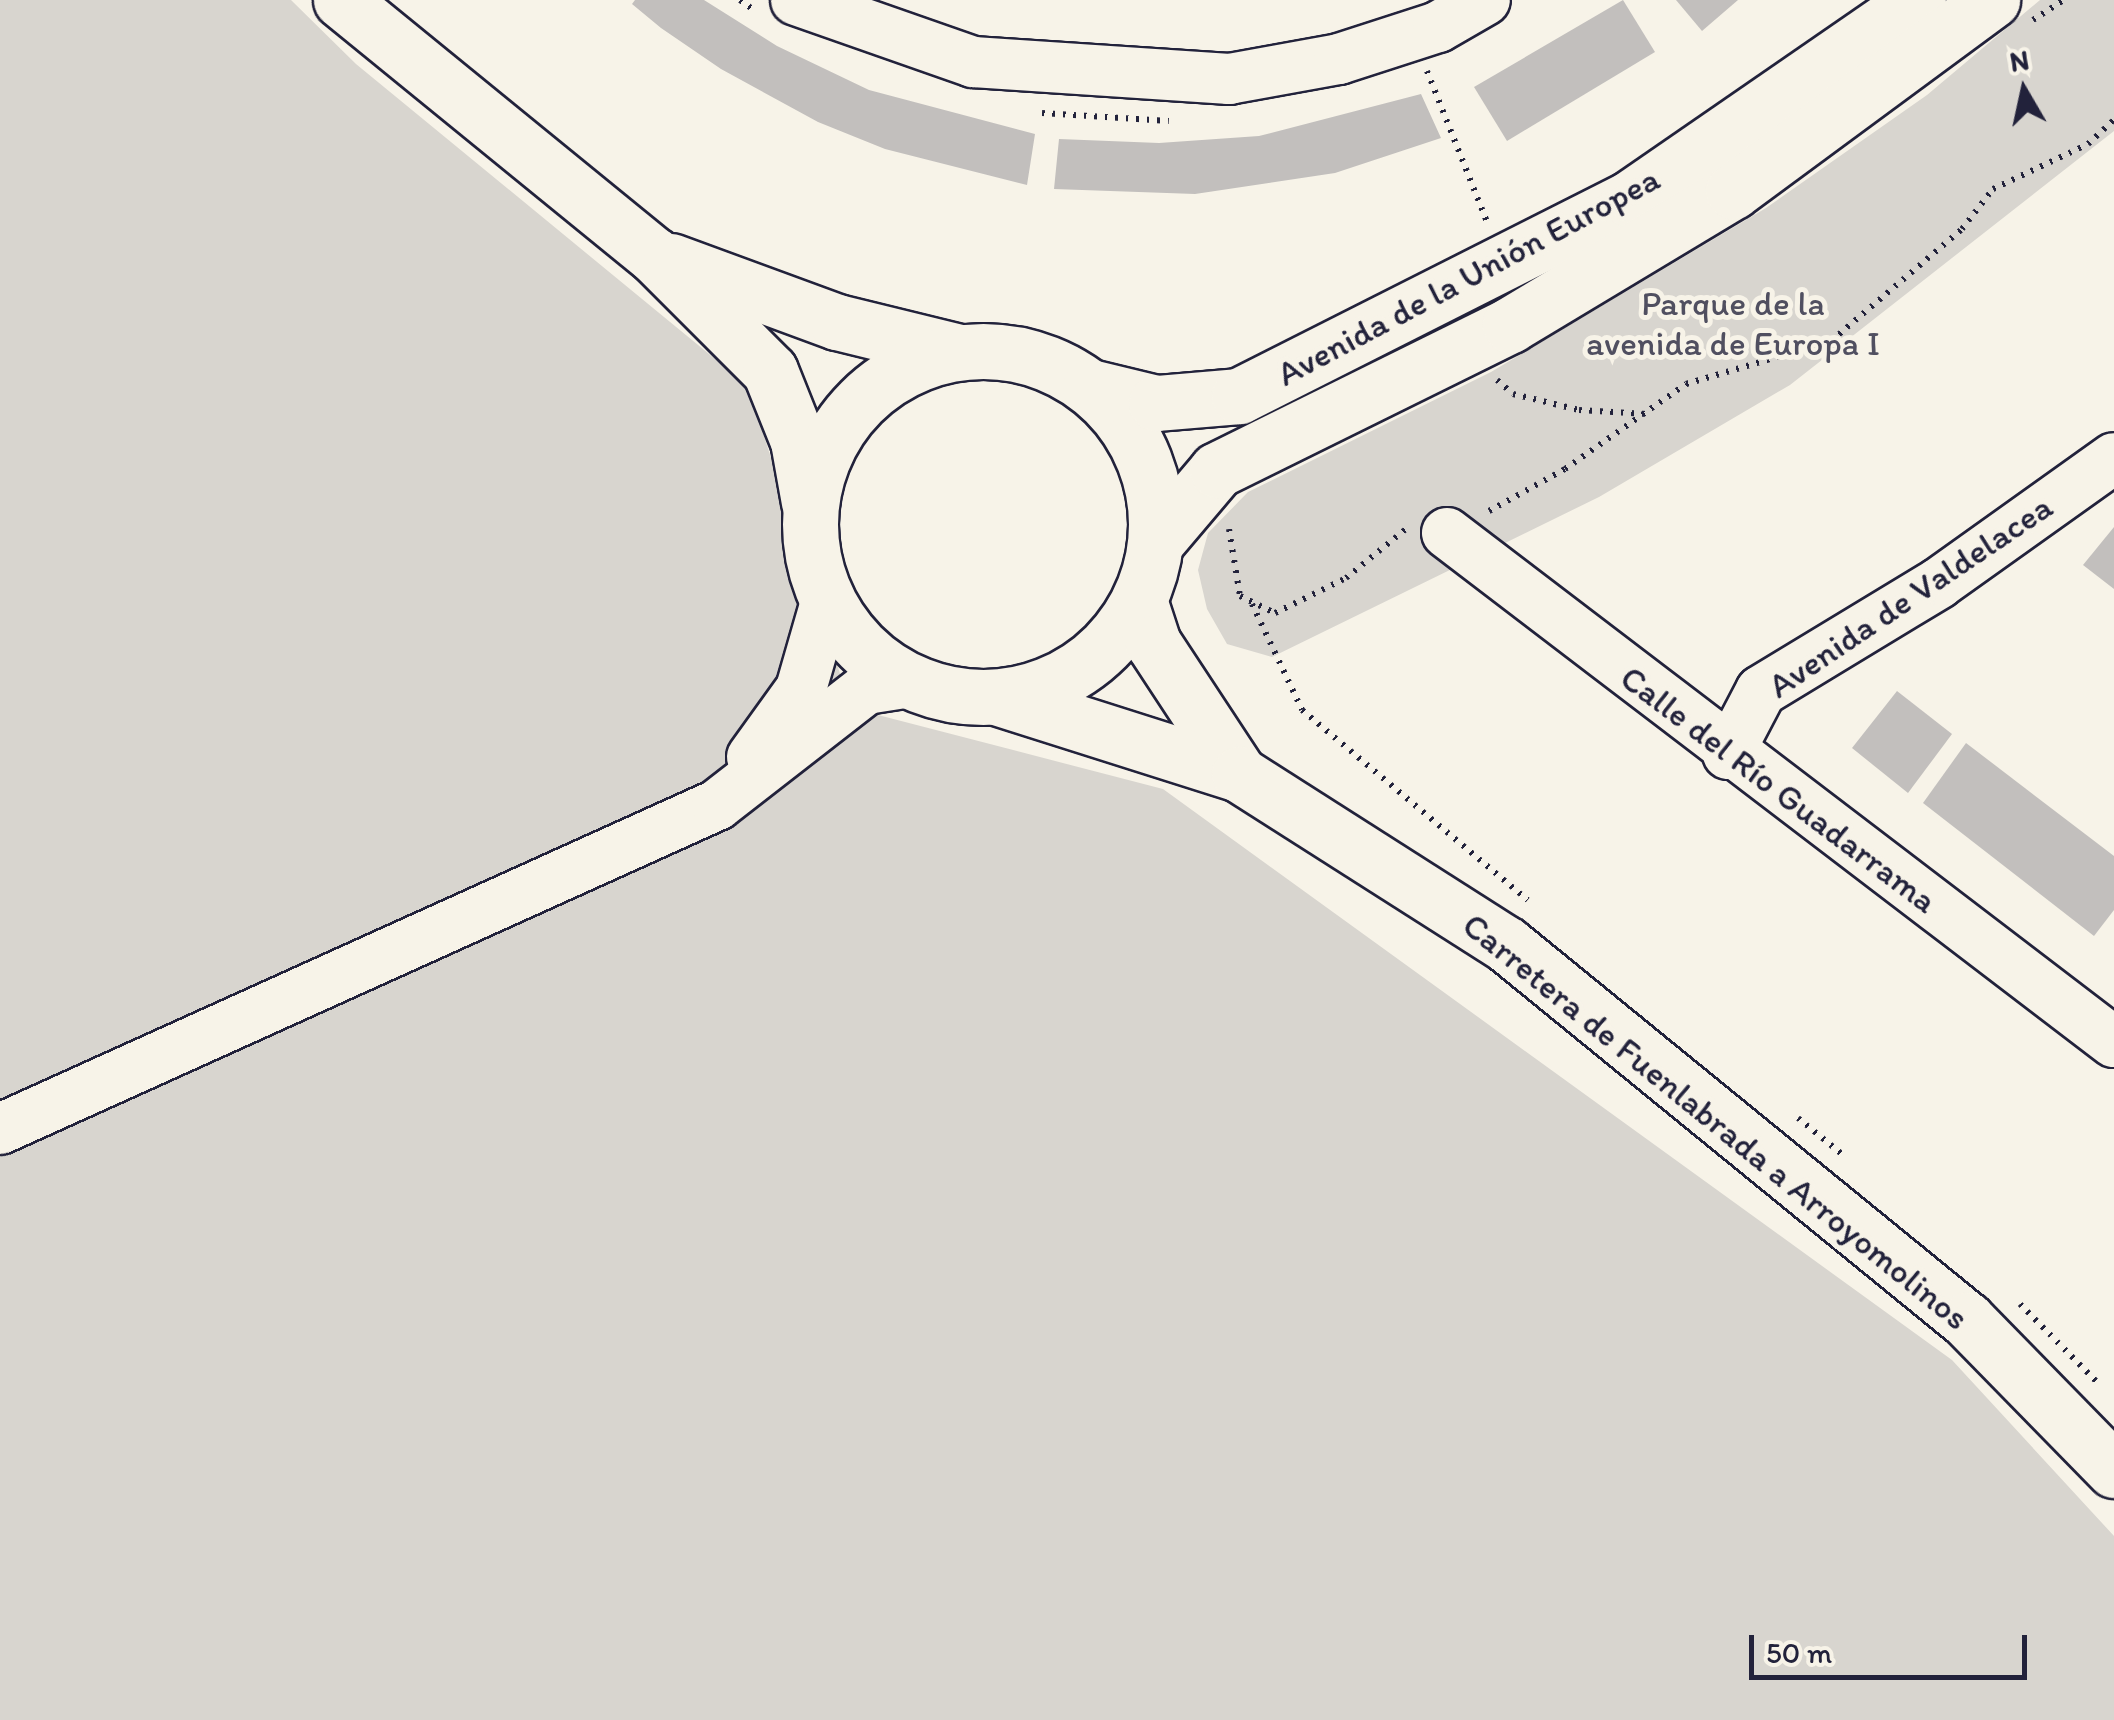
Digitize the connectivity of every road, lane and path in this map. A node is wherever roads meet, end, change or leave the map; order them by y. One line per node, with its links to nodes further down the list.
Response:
1 (341, 0): 7 (main road)
2 (796, 0): 3 (street)
3 (1485, 0)
4 (1918, 0): 10 (main road, Avenida de la Unión Europea)
5 (1992, 0): 16 (main road, Avenida de la Unión Europea)
6 (2114, 120): 11 (path)
7 (654, 255): 8 (main road); 13 (main road)
8 (959, 352): 10 (main road); 13 (main road)
9 (1485, 370): 11 (path)
10 (1090, 388): 16 (main road)
11 (1647, 414): 15 (path)
12 (2114, 458): 22 (street, Avenida de Valdelacea)
13 (809, 505): 19 (main road)
14 (1228, 519): 18 (path)
15 (1447, 533): 18 (path); 22 (street, Calle del Río Guadarrama)
16 (1156, 542): 17 (main road)
17 (1140, 600): 21 (main road); 23 (main road, Carretera de Fuenlabrada a Arroyomolinos)
18 (1250, 601): 25 (path)
19 (826, 602): 20 (main road); 24 (street)
20 (910, 682): 21 (main road); 24 (street)
21 (996, 698): 23 (main road, Carretera de Fuenlabrada a Arroyomolinos)
22 (1728, 754): 26 (street, Calle del Río Guadarrama)
23 (1239, 774): 32 (main road, Carretera de Fuenlabrada a Arroyomolinos)
24 (717, 805): 28 (street)
25 (1544, 913)
26 (2114, 1042)
27 (1785, 1108): 29 (path)
28 (0, 1129)
29 (1860, 1169)
30 (2008, 1294): 31 (path)
31 (2101, 1386)
32 (2114, 1470)

